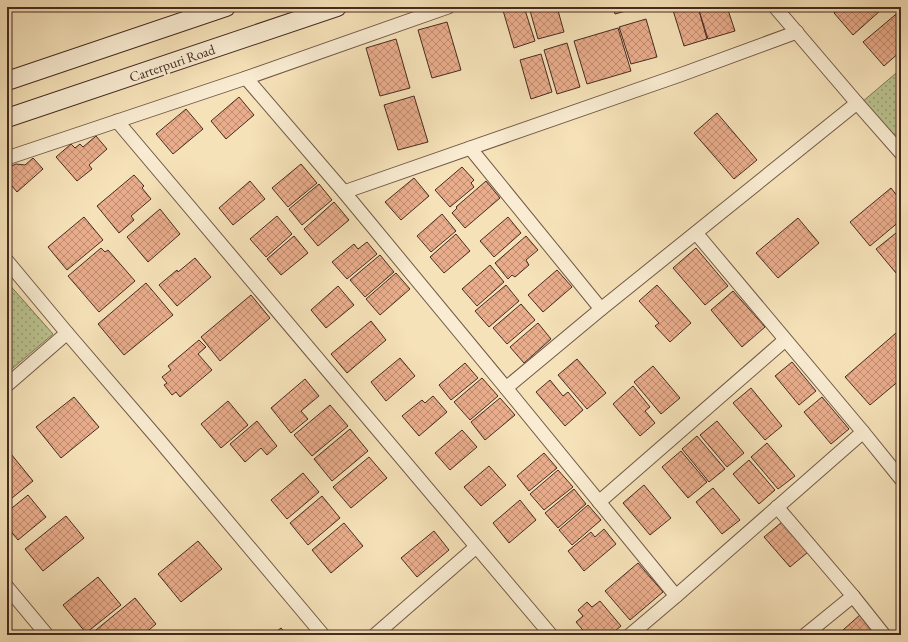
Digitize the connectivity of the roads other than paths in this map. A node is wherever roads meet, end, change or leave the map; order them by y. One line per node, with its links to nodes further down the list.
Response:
1 (226, 7): 7 (main road)
2 (337, 7): 9 (main road, Carterpuri Road)
3 (448, 7): 6 (street)
4 (775, 7): 5 (street)
5 (797, 32): 8 (street); 11 (street)
6 (246, 78): 10 (street); 14 (street)
7 (7, 81)
8 (857, 103): 12 (street); 15 (street)
9 (7, 118)
10 (117, 121): 13 (street); 26 (street)
11 (470, 148): 14 (street); 17 (street)
12 (901, 153)
13 (7, 158)
14 (344, 192): 21 (street)
15 (696, 234): 17 (street); 19 (street)
16 (7, 262): 18 (street)
17 (601, 309): 21 (street)
18 (67, 333): 20 (street); 31 (street)
19 (785, 340): 22 (street); 24 (street)
20 (7, 385)
21 (506, 388): 24 (street)
22 (863, 432): 23 (street); 25 (street)
23 (901, 479)
24 (599, 502): 28 (street)
25 (778, 507): 28 (street); 29 (street)
26 (476, 547): 32 (street); 33 (street)
27 (7, 587): 30 (street)
28 (676, 596): 34 (street)
29 (853, 596): 35 (street); 36 (street)
30 (47, 635)
31 (323, 635)
32 (375, 635)
33 (551, 635)
34 (630, 635)
35 (805, 635)
36 (884, 635)

